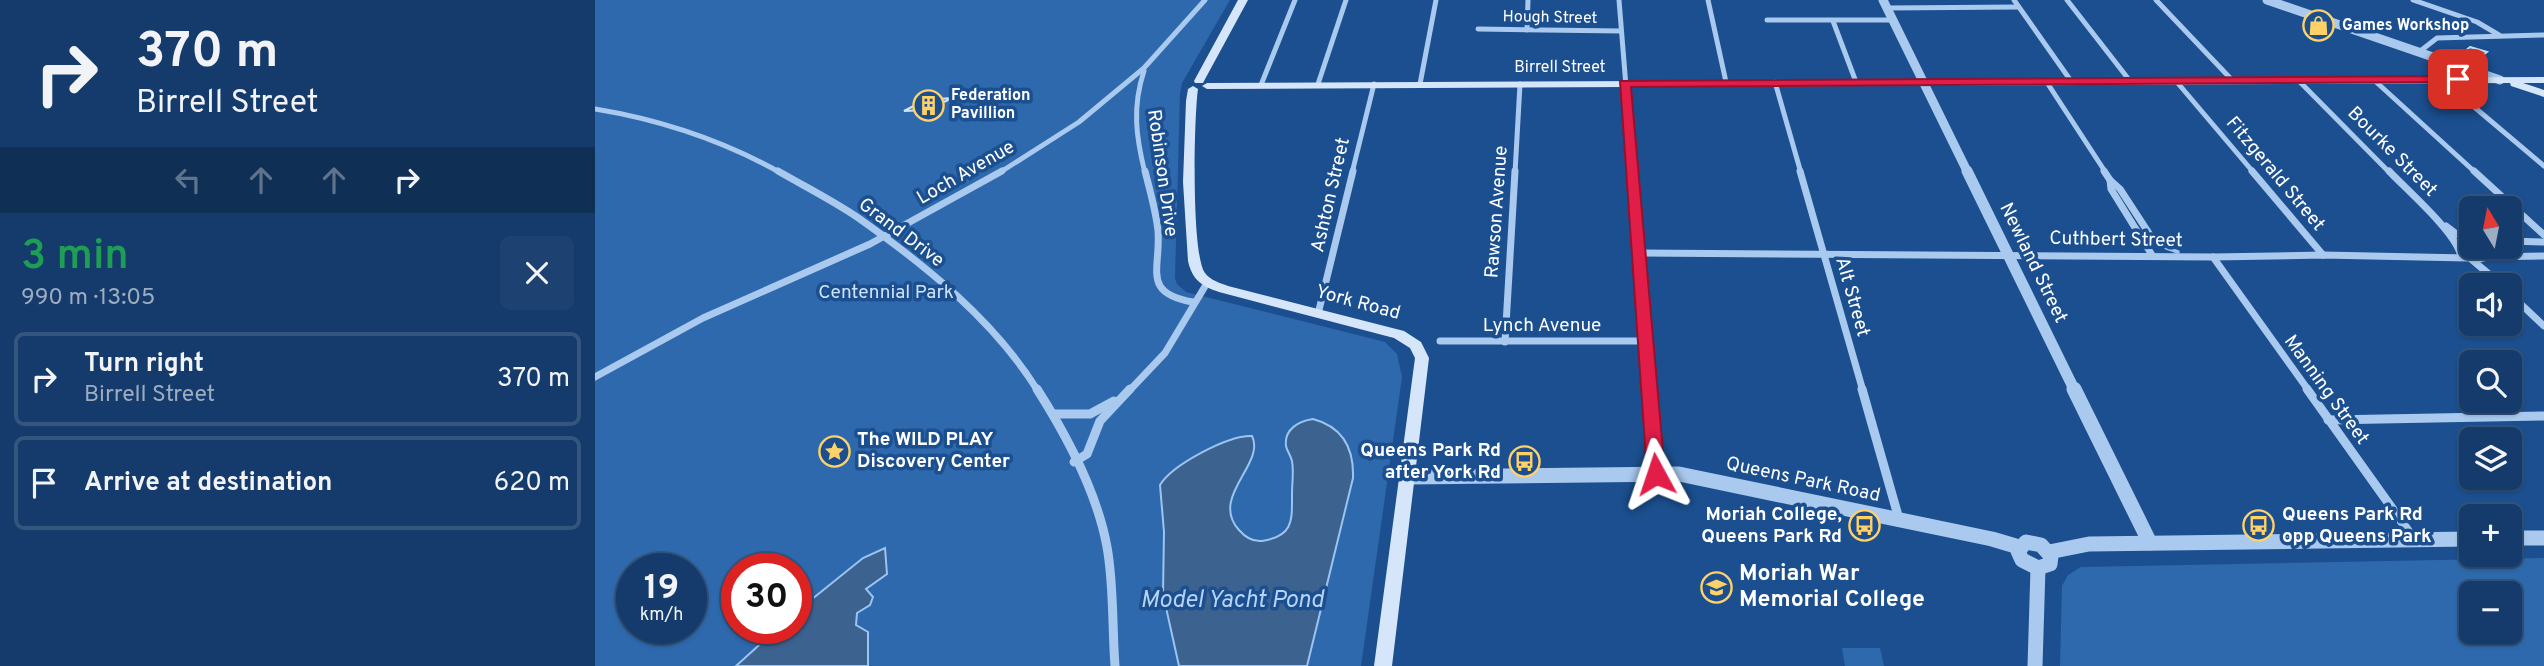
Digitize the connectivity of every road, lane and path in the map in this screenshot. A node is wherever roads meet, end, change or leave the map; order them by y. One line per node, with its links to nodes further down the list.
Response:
1 (1205, 0): 25 (street, Loch Avenue)
2 (1243, 0): 45 (main road)
3 (1295, 0): 46 (street)
4 (1346, 0): 41 (street)
5 (1436, 0): 43 (street)
6 (1528, 0): 20 (street)
7 (1619, 0): 21 (street)
8 (1707, 0): 37 (street)
9 (2014, 0): 15 (street)
10 (2067, 0): 34 (street)
11 (2156, 0): 27 (street)
12 (2267, 0): 24 (street)
13 (2413, 0): 22 (street)
14 (1885, 4): 15 (street); 17 (street, Newland Street)
15 (2018, 7): 33 (street)
16 (1767, 20): 18 (street)
17 (1893, 20): 18 (street); 31 (street, Newland Street)
18 (1833, 21): 39 (street)
19 (1478, 29): 20 (street, Hough Street)
20 (1527, 30): 21 (street, Hough Street)
21 (1621, 31): 40 (street)
22 (2499, 35): 23 (street); 24 (street)
23 (2544, 35)
24 (2419, 52): 30 (street)
25 (1145, 68): 55 (street, Loch Avenue); 74 (street, Robinson Drive)
26 (2441, 79): 29 (main road, Birrell Street); 30 (main road, Birrell Street); 49 (street)
27 (2232, 80): 28 (main road, Birrell Street); 35 (main road, Birrell Street)
28 (2298, 80): 29 (main road, Birrell Street); 51 (street, Bourke Street)
29 (2374, 80): 53 (street)
30 (2500, 80): 36 (main road, Birrell Street); 47 (main road)
31 (1924, 81): 32 (main road, Birrell Street); 39 (main road, Birrell Street); 62 (street, Newland Street)
32 (2046, 81): 33 (main road, Birrell Street); 50 (street)
33 (2071, 81): 34 (main road, Birrell Street)
34 (2130, 81): 35 (main road, Birrell Street)
35 (2176, 81): 64 (street, Fitzgerald Street)
36 (2544, 81): 47 (main road)
37 (1726, 82): 38 (main road, Birrell Street); 40 (main road, Birrell Street)
38 (1775, 82): 39 (main road, Birrell Street); 61 (street, Alt Street)
39 (1857, 82)
40 (1624, 83): 44 (main road, Birrell Street); 60 (street)
41 (1318, 84): 42 (main road, Birrell Street); 46 (main road, Birrell Street)
42 (1374, 84): 43 (main road, Birrell Street); 76 (street, Ashton Street)
43 (1420, 84): 44 (main road, Birrell Street)
44 (1520, 84): 80 (street, Rawson Avenue)
45 (1199, 85): 46 (main road, Birrell Street); 73 (main road)
46 (1261, 85)
47 (2544, 93)
48 (595, 109): 55 (street, Grand Drive)
49 (2544, 166)
50 (2110, 180): 52 (street); 63 (street)
51 (2434, 217): 54 (street, Bourke Street); 58 (street, Bourke Street)
52 (2150, 235)
53 (2544, 235)
54 (2459, 236)
55 (884, 237): 81 (street, Loch Avenue); 83 (street, Grand Drive)
56 (2522, 241): 57 (street)
57 (2544, 242)
58 (2458, 246): 59 (street, Bourke Street)
59 (2459, 252)
60 (1639, 253): 61 (street, Cuthbert Street); 79 (street)
61 (1823, 253): 62 (street, Cuthbert Street); 89 (street, Alt Street)
62 (2009, 254): 63 (street, Cuthbert Street); 94 (street, Newland Street)
63 (2152, 255): 66 (street, Cuthbert Street)
64 (2323, 255): 66 (street, Cuthbert Street); 68 (street, Cuthbert Street)
65 (2544, 256): 67 (street)
66 (2213, 257): 85 (street, Manning Street)
67 (2522, 257)
68 (2459, 259)
69 (2469, 259): 71 (street)
70 (2486, 259): 72 (street)
71 (2488, 273)
72 (2491, 273)
73 (1207, 283): 74 (street); 76 (main road, York Road)
74 (1193, 302): 82 (street)
75 (2522, 305): 77 (street)
76 (1318, 314): 88 (main road, York Road)
77 (2544, 326)
78 (1440, 341): 80 (street, Lynch Avenue)
79 (1644, 341): 80 (street, Lynch Avenue); 87 (street)
80 (1505, 342)
81 (595, 377)
82 (1135, 386): 83 (street); 86 (street)
83 (1053, 414): 86 (street, Grand Drive)
84 (2544, 416): 85 (street)
85 (2328, 419): 93 (street, Manning Street)
86 (1074, 462): 98 (street, Grand Drive)
87 (1656, 474): 88 (street, Queens Park Road); 89 (street, Queens Park Road)
88 (1409, 477): 99 (main road, York Road)
89 (1899, 520): 95 (street, Queens Park Road)
90 (2522, 538): 91 (street)
91 (2544, 538)
92 (2459, 539): 93 (street)
93 (2414, 540): 94 (street)
94 (2150, 543): 96 (street)
95 (2019, 547): 96 (street); 97 (street)
96 (2049, 552): 97 (street)
97 (2038, 568): 100 (street)
98 (1115, 666)
99 (1383, 666)
100 (2035, 666)

